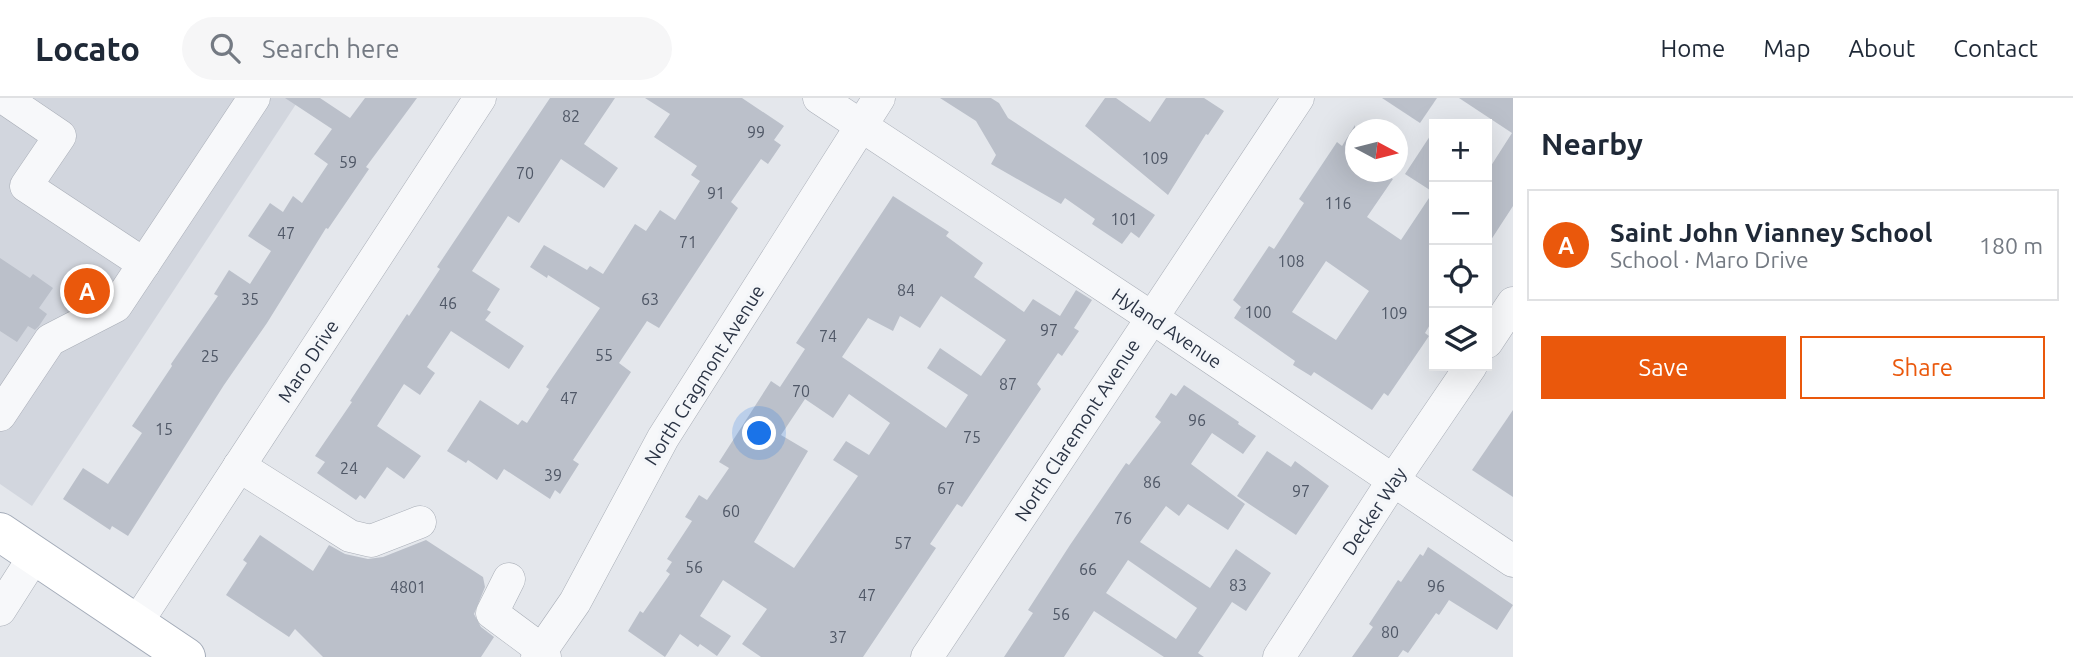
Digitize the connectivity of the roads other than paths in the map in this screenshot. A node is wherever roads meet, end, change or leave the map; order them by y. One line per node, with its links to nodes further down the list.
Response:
1 (4, 98): 8 (street)
2 (254, 98): 8 (street)
3 (480, 98): 14 (street, Maro Drive)
4 (818, 98): 7 (street, Hyland Avenue)
5 (879, 98): 7 (street, North Cragmont Avenue)
6 (1298, 98): 10 (street, North Claremont Avenue)
7 (861, 125): 10 (street, Hyland Avenue); 23 (street, North Cragmont Avenue)
8 (144, 264): 13 (street)
9 (1513, 303): 11 (street)
10 (1151, 317): 15 (street, Hyland Avenue); 25 (street, North Claremont Avenue)
11 (1492, 334)
12 (1468, 371): 15 (street, Decker Way)
13 (0, 415)
14 (239, 466): 16 (street); 22 (street, Maro Drive)
15 (1392, 482): 19 (street, Hyland Avenue); 26 (street, Decker Way)
16 (419, 522)
17 (0, 532): 18 (main road)
18 (35, 555): 21 (street); 22 (main road)
19 (1513, 561)
20 (509, 579): 23 (street)
21 (0, 610)
22 (136, 624): 24 (main road)
23 (542, 655)
24 (186, 657)
25 (927, 657)
26 (1279, 657)

